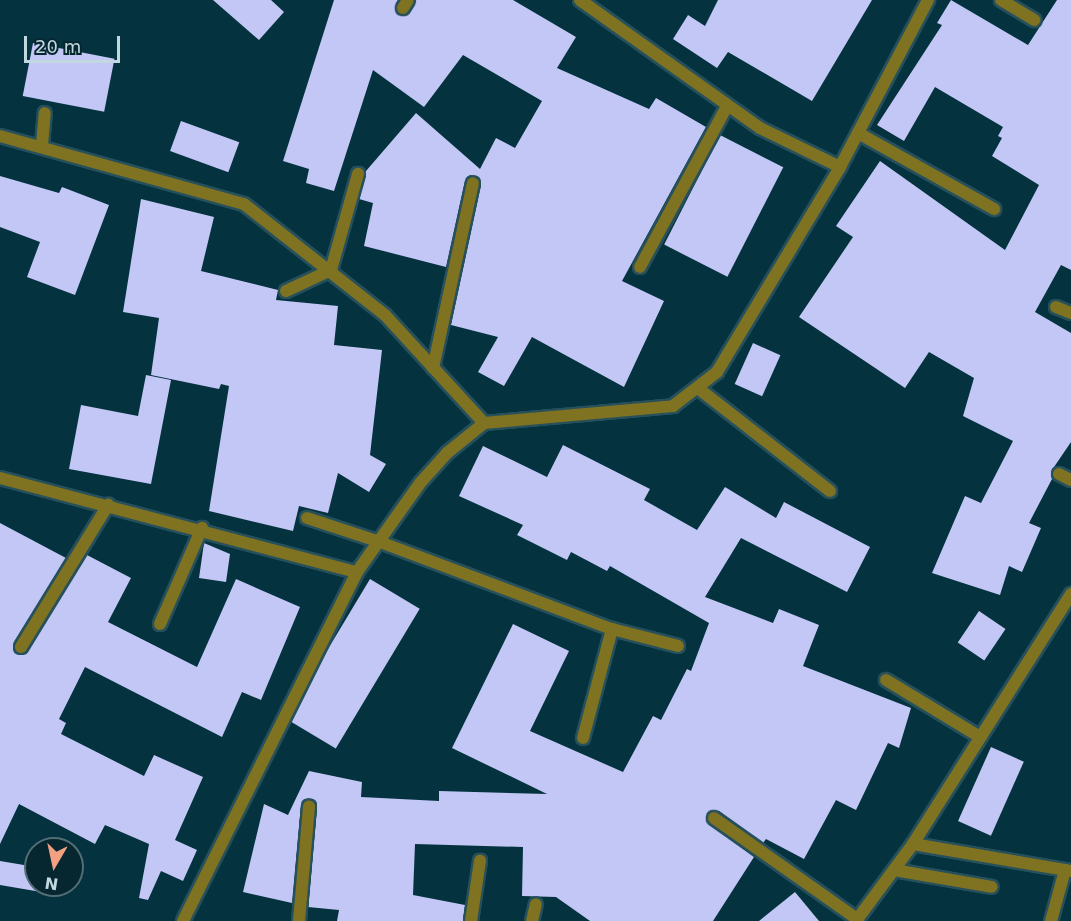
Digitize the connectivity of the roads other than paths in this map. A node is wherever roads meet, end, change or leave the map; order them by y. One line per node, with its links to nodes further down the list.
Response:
1 (580, 0): 5 (street)
2 (928, 0): 7 (street)
3 (1001, 0): 4 (street)
4 (1034, 20)
5 (727, 106): 10 (street); 14 (street)
6 (45, 113): 9 (street)
7 (858, 132): 10 (street); 13 (street)
8 (0, 136): 9 (street)
9 (42, 145): 15 (street)
10 (840, 167): 20 (street)
11 (358, 174): 15 (street)
12 (473, 183): 19 (street)
13 (994, 209)
14 (640, 267)
15 (331, 270): 16 (street); 19 (street)
16 (286, 291)
17 (1056, 307): 18 (street)
18 (1071, 313)
19 (433, 368): 21 (street)
20 (699, 389): 21 (street); 23 (street)
21 (484, 423): 27 (street)
22 (2, 482): 24 (street)
23 (830, 491)
24 (108, 505): 26 (street); 33 (street)
25 (308, 518): 27 (street)
26 (202, 528): 28 (street); 30 (street)
27 (380, 542): 28 (street); 31 (street)
28 (357, 572): 46 (street)
29 (1071, 594): 35 (street)
30 (160, 624)
31 (612, 629): 32 (street); 36 (street)
32 (678, 646)
33 (21, 647)
34 (886, 680): 35 (street)
35 (980, 737): 39 (street)
36 (583, 738)
37 (309, 806): 47 (street)
38 (714, 818): 45 (street)
39 (913, 844): 41 (street); 42 (street)
40 (480, 861): 48 (street)
41 (894, 870): 43 (street); 45 (street)
42 (1068, 871): 50 (street)
43 (992, 887)
44 (536, 904): 49 (street)
45 (857, 920)
46 (183, 921)
47 (299, 921)
48 (471, 921)
49 (532, 921)
50 (1051, 921)

